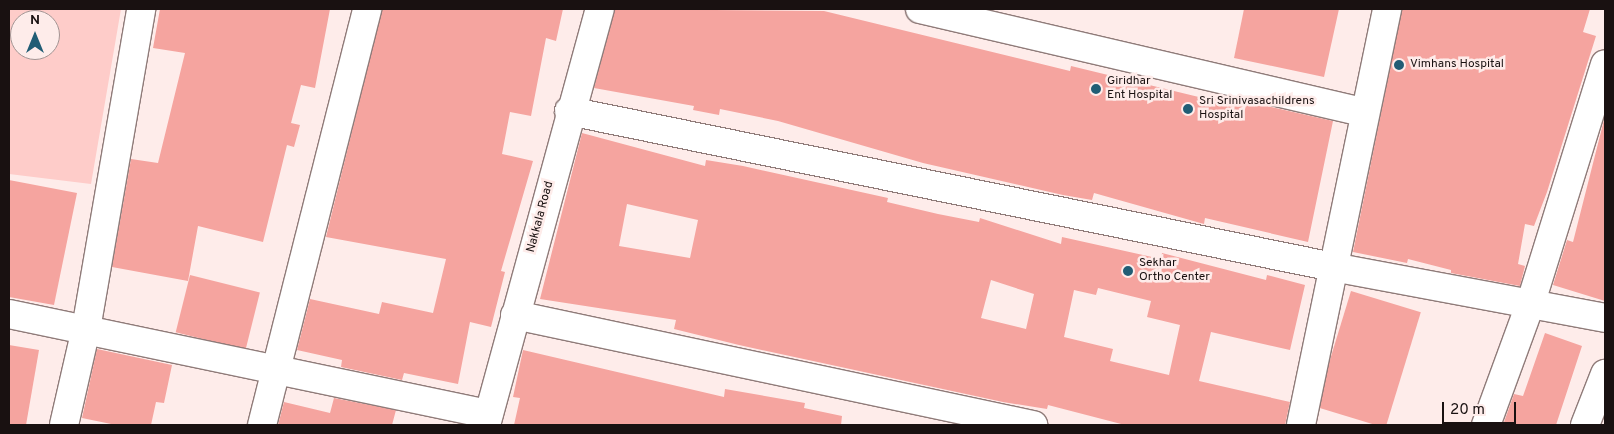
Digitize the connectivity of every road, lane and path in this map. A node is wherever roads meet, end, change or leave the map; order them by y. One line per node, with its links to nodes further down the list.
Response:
1 (141, 9): 14 (street)
2 (367, 9): 15 (street)
3 (600, 9): 7 (street, Nakkala Road)
4 (920, 9): 8 (street)
5 (1387, 9): 8 (street)
6 (1605, 64): 10 (street)
7 (569, 111): 9 (street); 12 (street, Nakkala Road)
8 (1363, 112): 9 (street)
9 (1333, 267): 10 (street); 21 (street)
10 (1531, 302): 13 (street); 22 (street)
11 (9, 314): 14 (street)
12 (515, 315): 17 (street, Nakkala Road); 20 (street)
13 (1605, 318)
14 (86, 329): 15 (street); 18 (street)
15 (276, 369): 17 (street); 19 (street)
16 (1605, 374): 23 (street)
17 (487, 420)
18 (64, 425)
19 (262, 425)
20 (1033, 425)
21 (1301, 425)
22 (1486, 425)
23 (1585, 425)

